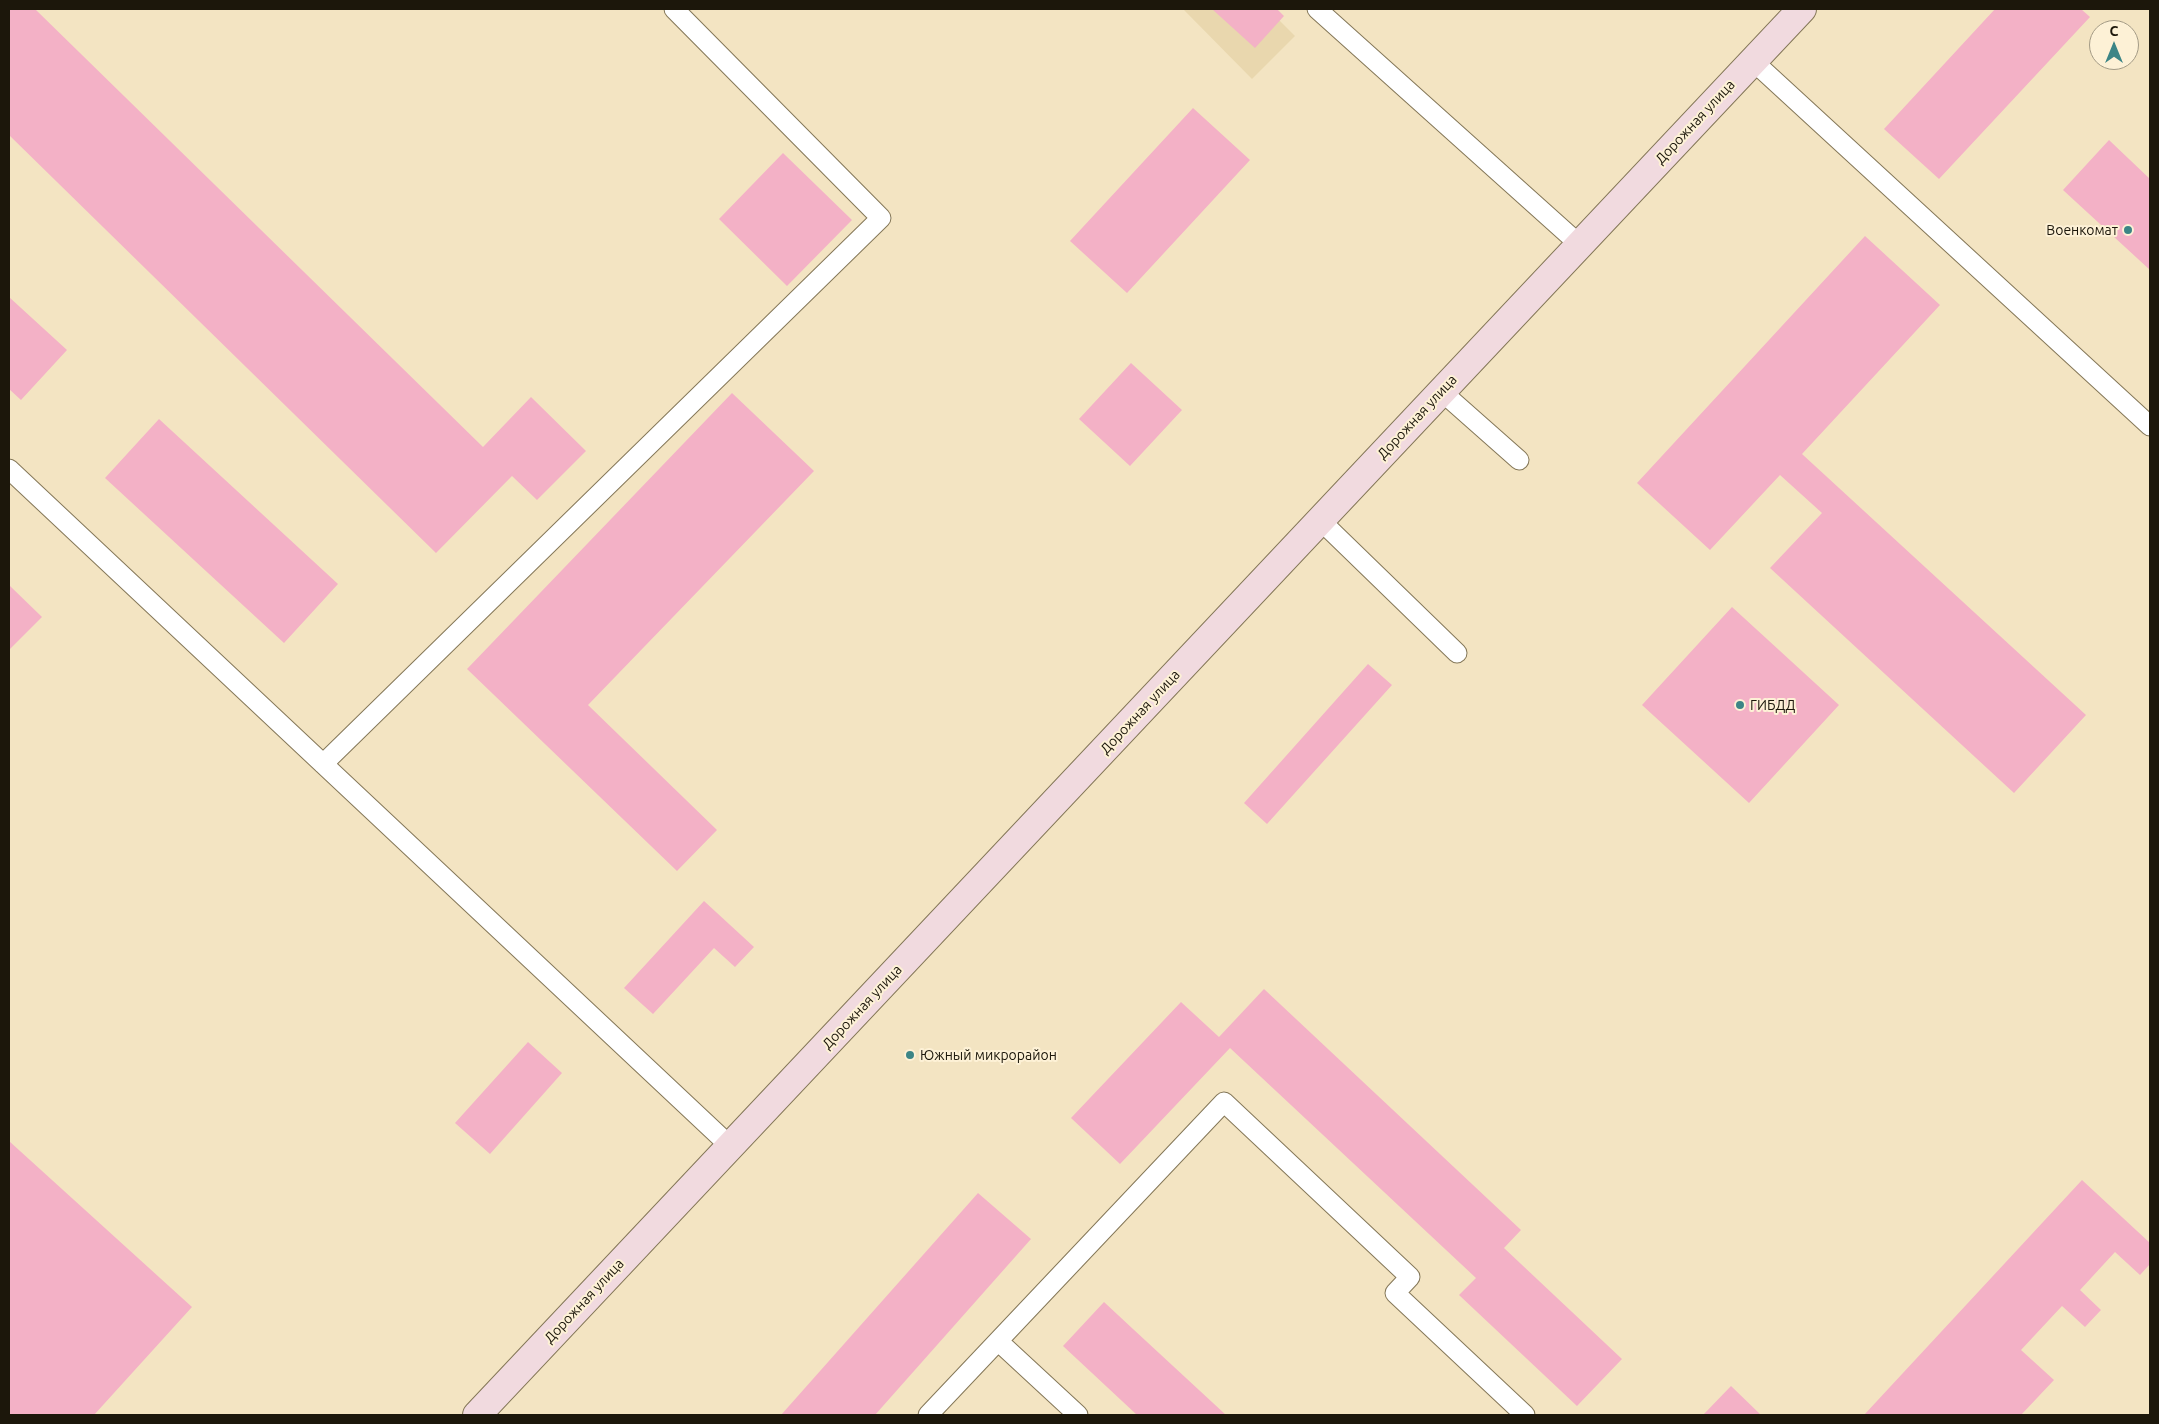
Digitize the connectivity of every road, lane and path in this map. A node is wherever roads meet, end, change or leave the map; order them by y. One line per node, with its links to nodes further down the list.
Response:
1 (674, 9): 12 (lane)
2 (1317, 9): 5 (lane)
3 (1802, 9): 4 (street, Дорожная улица)
4 (1753, 61): 5 (street, Дорожная улица); 7 (lane)
5 (1580, 245): 6 (street, Дорожная улица)
6 (1441, 391): 8 (lane); 10 (street, Дорожная улица)
7 (2150, 426)
8 (1519, 460)
9 (9, 469): 12 (lane)
10 (1320, 520): 11 (lane); 13 (street, Дорожная улица)
11 (1457, 653)
12 (323, 764): 13 (lane)
13 (730, 1146): 15 (street, Дорожная улица)
14 (998, 1341): 16 (lane); 17 (lane); 18 (lane)
15 (477, 1415)
16 (928, 1415)
17 (1078, 1415)
18 (1525, 1415)

